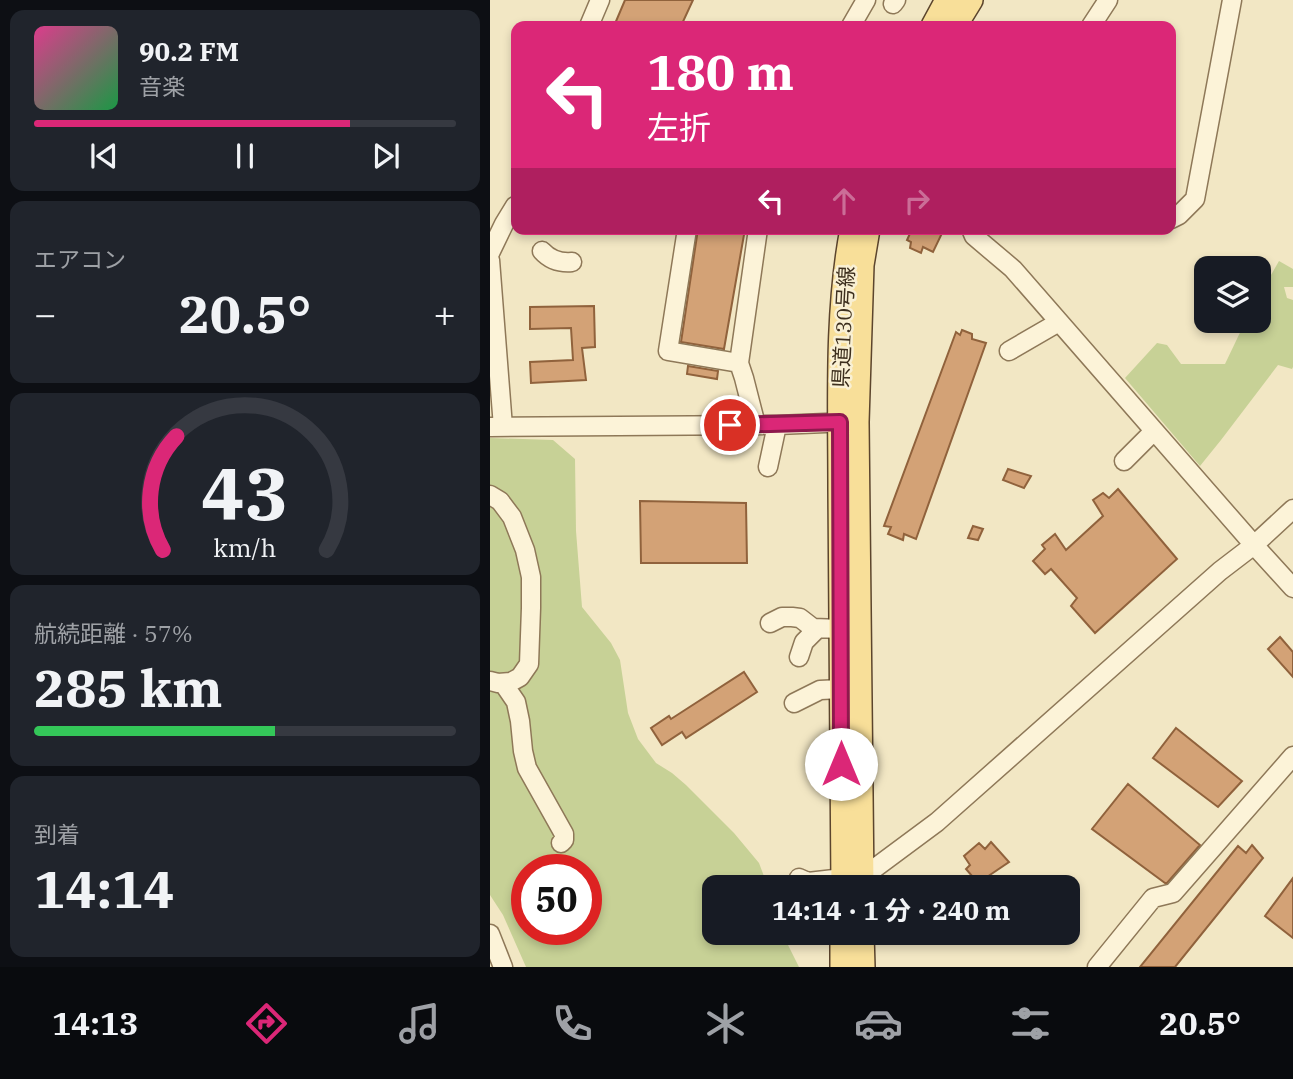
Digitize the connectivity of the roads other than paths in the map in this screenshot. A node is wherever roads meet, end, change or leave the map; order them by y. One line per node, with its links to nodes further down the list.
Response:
1 (600, 0): 7 (lane)
2 (866, 0): 8 (lane)
3 (947, 0): 9 (main road)
4 (971, 0): 10 (main road)
5 (1108, 0): 11 (lane)
6 (1232, 0): 13 (lane)
7 (591, 21)
8 (854, 21)
9 (936, 21)
10 (958, 21)
11 (1094, 21)
12 (511, 213): 20 (lane)
13 (1176, 216)
14 (686, 235): 25 (lane)
15 (757, 235): 25 (lane)
16 (851, 235): 26 (main road, 県道130号線)
17 (867, 235): 26 (main road, 県道130号線)
18 (974, 235): 23 (lane)
19 (542, 251): 22 (lane)
20 (490, 253)
21 (490, 260): 29 (lane)
22 (572, 262)
23 (1059, 322): 24 (lane); 30 (lane)
24 (1009, 351)
25 (739, 363): 27 (lane)
26 (849, 422): 28 (lane); 39 (main road, 県道130号線); 46 (main road, 県道130号線)
27 (755, 425): 28 (lane); 29 (lane)
28 (777, 425): 32 (lane)
29 (497, 427)
30 (1154, 431): 31 (lane); 35 (lane)
31 (1124, 461)
32 (768, 467)
33 (490, 495): 41 (lane)
34 (1293, 509): 35 (lane)
35 (1254, 545): 36 (lane); 48 (lane)
36 (1293, 588)
37 (770, 623): 38 (lane)
38 (817, 629): 39 (lane); 40 (lane)
39 (841, 629): 42 (main road, 県道130号線)
40 (799, 657)
41 (496, 682): 45 (lane)
42 (841, 689): 43 (lane); 47 (main road, 県道130号線)
43 (794, 702)
44 (1293, 756): 55 (lane)
45 (561, 843)
46 (852, 875)
47 (852, 875)
48 (863, 875)
49 (490, 934): 52 (lane)
50 (842, 945): 53 (main road)
51 (862, 945): 54 (main road)
52 (503, 967)
53 (842, 967)
54 (863, 967)
55 (1097, 967)

